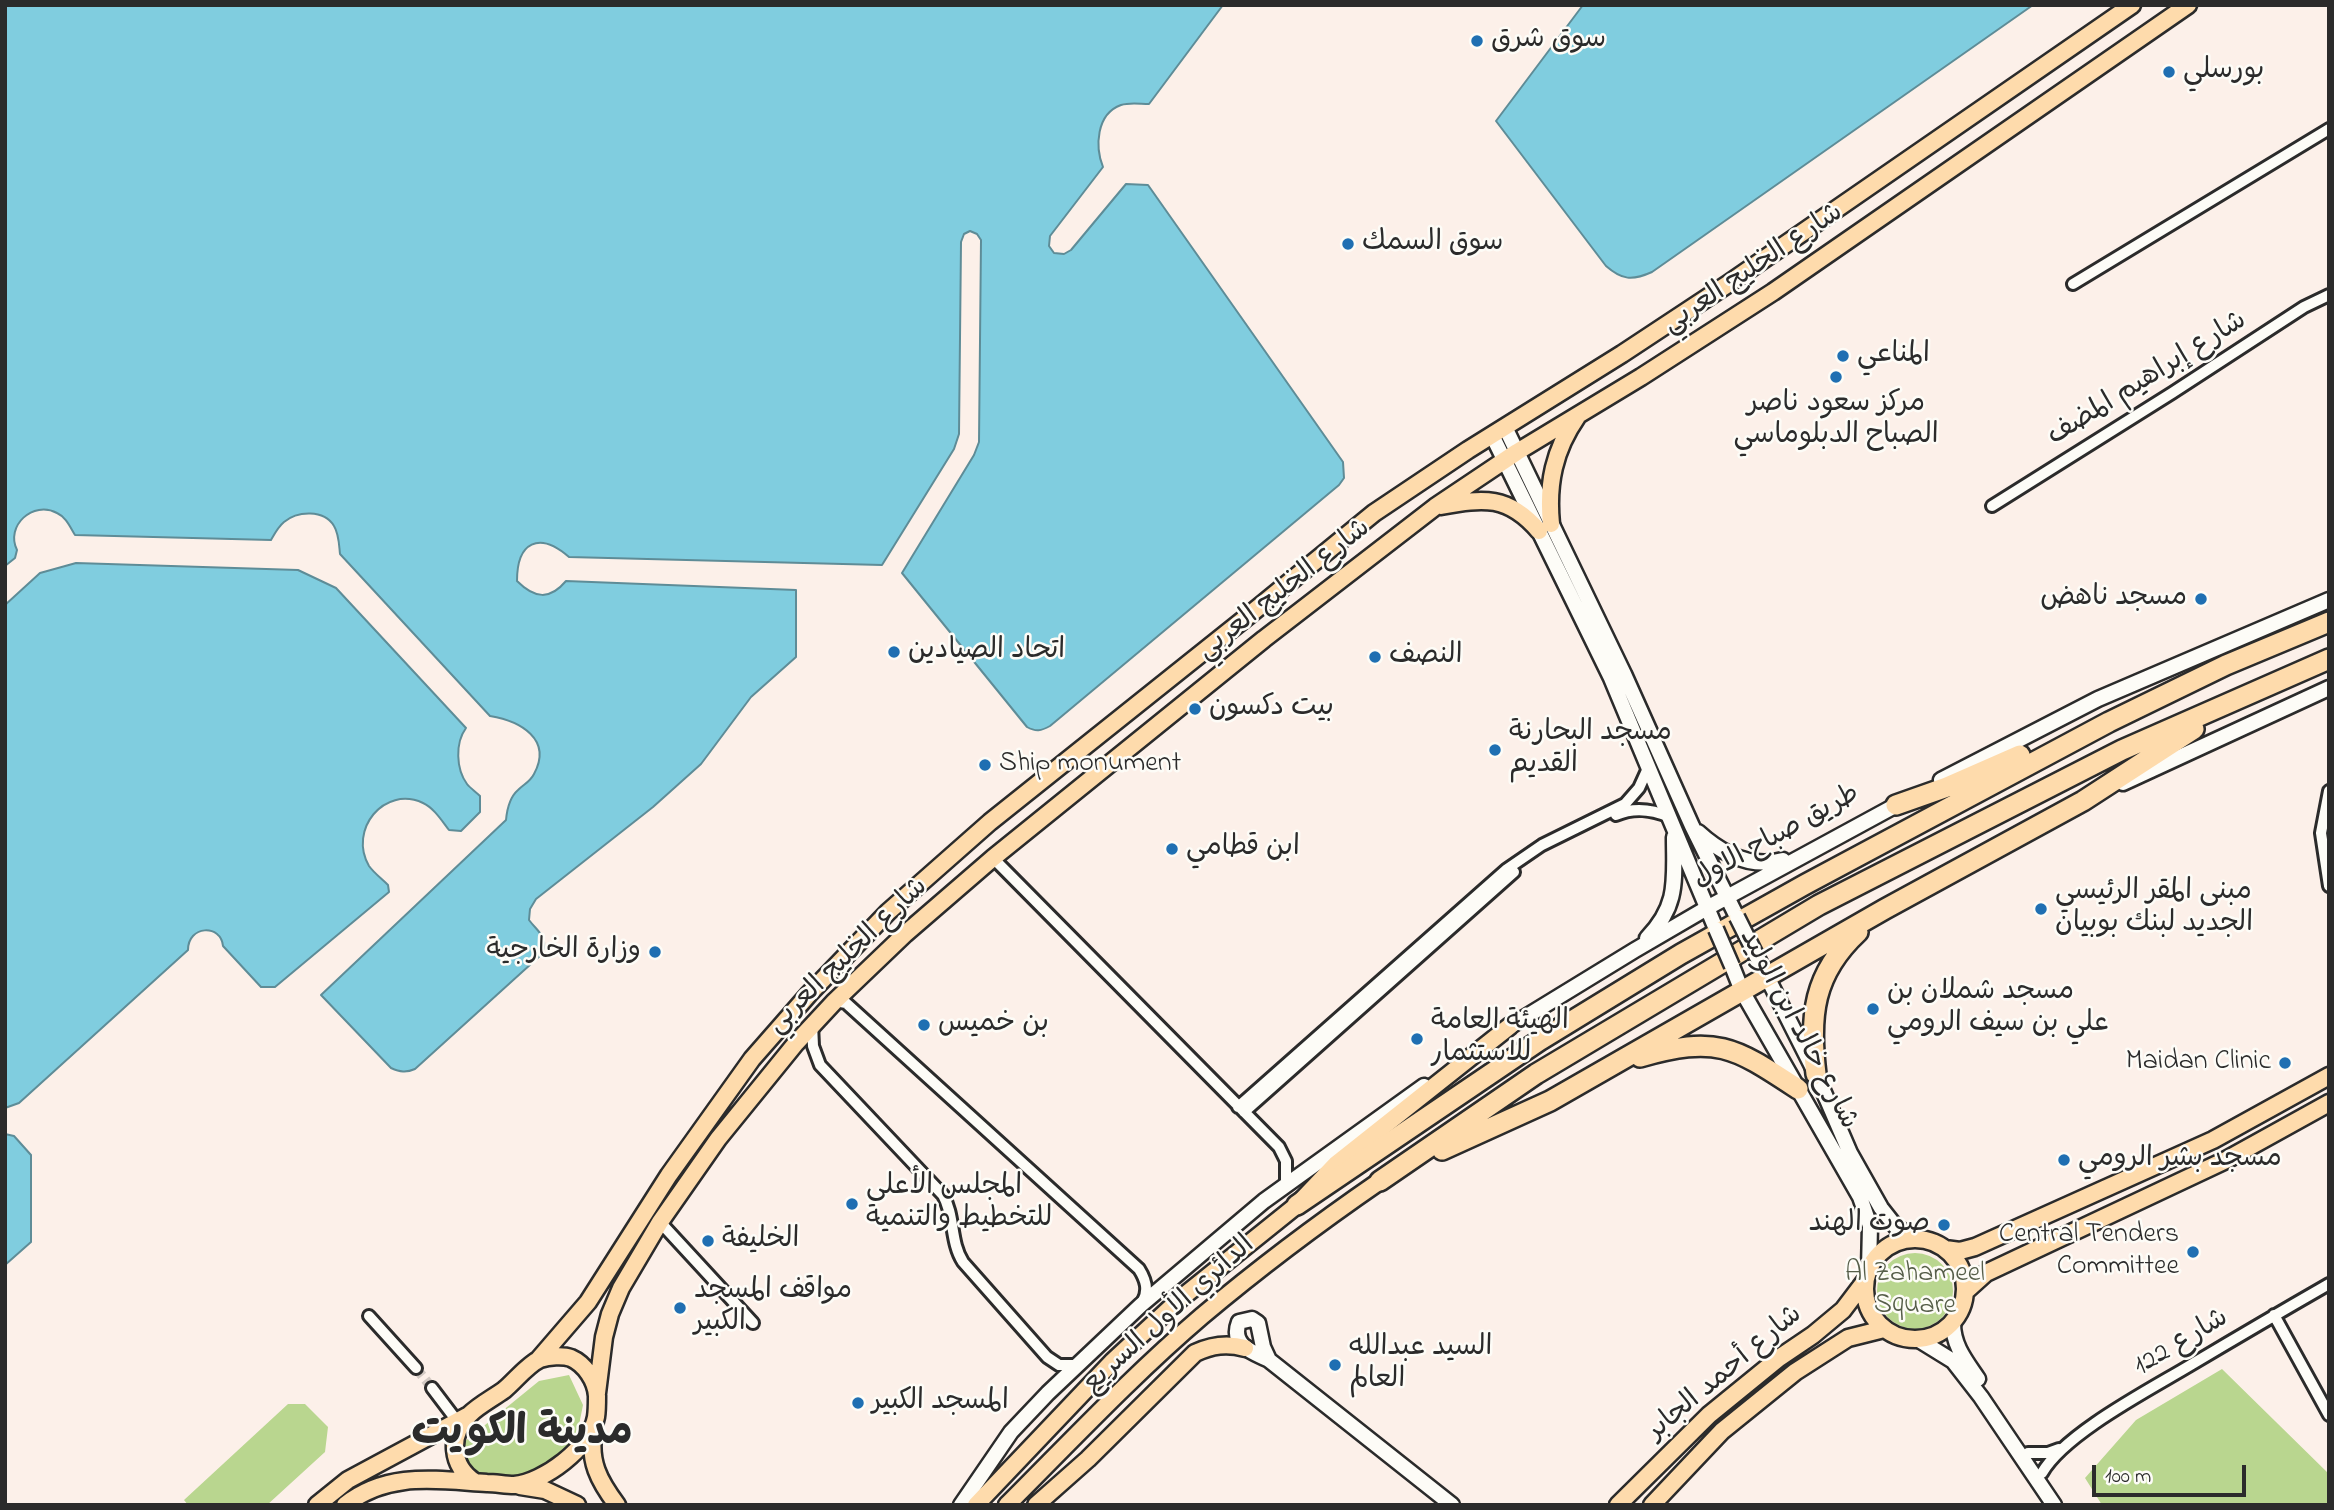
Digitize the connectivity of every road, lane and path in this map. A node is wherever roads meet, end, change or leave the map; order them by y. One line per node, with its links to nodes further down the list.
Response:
1 (2132, 5): 7 (main road, شارع الخليج العربي)
2 (2188, 5): 6 (main road, شارع الخليج العربي)
3 (2329, 129): 4 (street)
4 (2073, 284)
5 (2329, 295): 9 (street, شارع إبراهيم المضف)
6 (1581, 412): 8 (main road, شارع الخليج العربي); 11 (main road)
7 (1499, 431): 8 (main road, شارع خالد ابن الوليد); 66 (main road, شارع الخليج العربي)
8 (1511, 456): 10 (main road, شارع الخليج العربي); 11 (main road, شارع خالد ابن الوليد)
9 (1992, 506)
10 (1435, 507): 11 (main road); 28 (main road, شارع الخليج العربي)
11 (1545, 527): 20 (main road, شارع خالد ابن الوليد); 26 (main road, شارع خالد ابن الوليد)
12 (2329, 600): 23 (main road, طريق صباح الاول)
13 (2329, 622): 19 (highway, طريق صباح الاول)
14 (2329, 659): 17 (highway)
15 (2329, 688): 16 (main road)
16 (2310, 697): 18 (street); 22 (main road)
17 (2242, 698): 22 (highway); 45 (highway)
18 (2329, 700)
19 (2109, 722): 23 (highway); 47 (highway, طريق صباح الاول)
20 (1649, 766): 24 (street); 25 (main road, شارع خالد ابن الوليد)
21 (2329, 791): 29 (street)
22 (2083, 801): 32 (highway)
23 (1896, 805): 27 (main road, طريق صباح الاول)
24 (1621, 810): 25 (street); 44 (street)
25 (1672, 823): 31 (main road, شارع خالد ابن الوليد); 33 (main road)
26 (1692, 826): 27 (main road); 30 (main road, شارع خالد ابن الوليد)
27 (1802, 855): 30 (main road, طريق صباح الاول)
28 (993, 858): 36 (main road, شارع الخليج العربي); 44 (street)
29 (2329, 887)
30 (1727, 897): 31 (main road, طريق صباح الاول); 34 (main road, شارع خالد ابن الوليد, bridge)
31 (1707, 908): 33 (main road, طريق صباح الاول); 35 (main road, شارع خالد ابن الوليد, bridge)
32 (1885, 909): 34 (highway); 40 (highway)
33 (1635, 950): 38 (main road, طريق صباح الاول)
34 (1766, 976): 35 (highway); 40 (main road, شارع خالد ابن الوليد)
35 (1742, 991): 39 (highway); 42 (main road, شارع خالد ابن الوليد)
36 (835, 1001): 37 (main road, شارع الخليج العربي); 56 (street)
37 (812, 1024): 48 (main road, شارع الخليج العربي); 68 (street)
38 (1510, 1026): 46 (main road, طريق صباح الاول); 47 (main road, الدائري الأول السريع)
39 (1615, 1064): 42 (highway); 45 (highway)
40 (1816, 1074): 49 (main road, شارع خالد ابن الوليد)
41 (2329, 1076): 50 (main road)
42 (1798, 1089): 53 (main road, شارع خالد ابن الوليد)
43 (2329, 1103): 52 (main road)
44 (1241, 1109): 46 (street)
45 (1388, 1176): 86 (main road, الدائري الأول السريع)
46 (1286, 1185): 56 (main road, الدائري الأول السريع)
47 (1297, 1205): 85 (main road, الدائري الأول السريع)
48 (660, 1222): 59 (street); 71 (main road, شارع الخليج العربي)
49 (1917, 1239): 51 (main road); 53 (main road)
50 (1994, 1239): 51 (main road); 52 (main road)
51 (1945, 1249): 55 (main road)
52 (1996, 1268): 55 (main road)
53 (1867, 1275): 61 (main road); 62 (main road, شارع أحمد الجابر)
54 (2329, 1284): 57 (street, شارع 122)
55 (1966, 1291): 60 (main road)
56 (1141, 1305): 68 (main road, الدائري الأول السريع)
57 (2274, 1315): 72 (street); 75 (street, شارع 122)
58 (369, 1316): 69 (street)
59 (753, 1323)
60 (1953, 1323): 63 (main road); 76 (main road)
61 (1884, 1329): 63 (main road); 65 (main road, شارع أحمد الجابر)
62 (1813, 1335): 65 (main road); 89 (main road, شارع أحمد الجابر)
63 (1919, 1340): 91 (main road)
64 (1245, 1348): 67 (main road); 67 (main road); 87 (main road)
65 (1828, 1350): 90 (main road, شارع أحمد الجابر)
66 (538, 1360): 71 (main road); 73 (main road)
67 (1269, 1360): 88 (main road)
68 (1077, 1365): 84 (main road, الدائري الأول السريع)
69 (415, 1368)
70 (432, 1388): 73 (street)
71 (597, 1393): 74 (main road)
72 (2329, 1415)
73 (463, 1418): 78 (main road); 80 (main road)
74 (596, 1418): 79 (main road); 83 (main road)
75 (2062, 1448): 76 (street, شارع 122); 77 (street, شارع 122)
76 (2028, 1453): 77 (main road)
77 (2042, 1474): 92 (main road)
78 (475, 1482): 79 (main road); 81 (main road)
79 (514, 1485): 82 (main road)
80 (317, 1505)
81 (345, 1505)
82 (578, 1505)
83 (617, 1505)
84 (961, 1505)
85 (976, 1505)
86 (1007, 1505)
87 (1036, 1505)
88 (1452, 1505)
89 (1618, 1505)
90 (1651, 1505)
91 (2054, 1505)
92 (2064, 1505)

